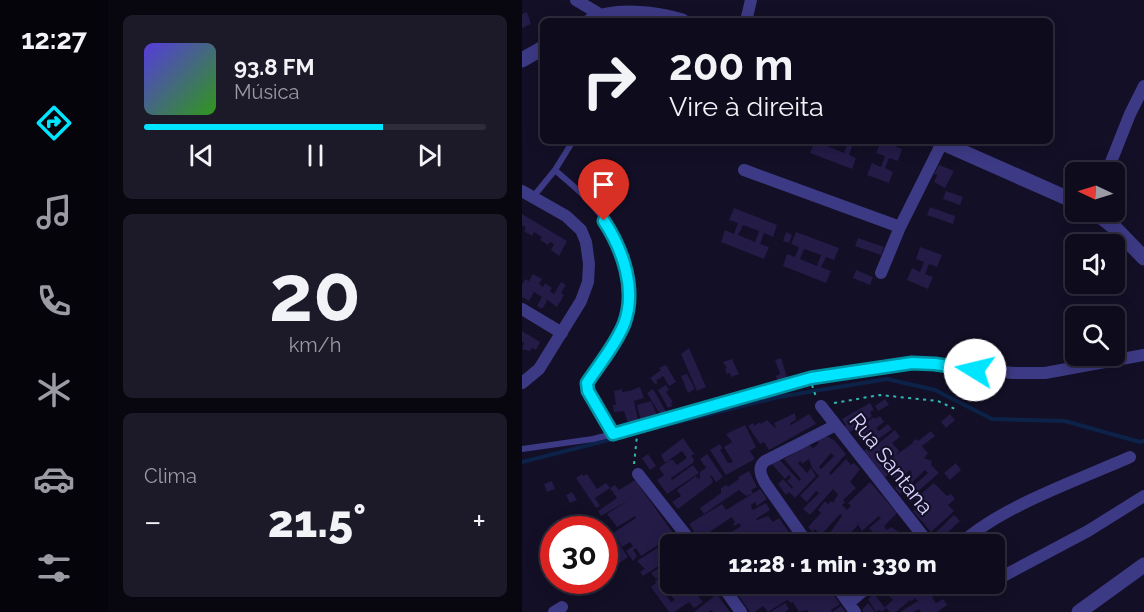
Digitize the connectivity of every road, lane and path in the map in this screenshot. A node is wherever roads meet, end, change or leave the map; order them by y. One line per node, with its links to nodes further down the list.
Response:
1 (576, 0): 3 (street)
2 (751, 0): 5 (street)
3 (595, 18): 4 (street)
4 (670, 18)
5 (747, 18)
6 (540, 50): 7 (street)
7 (522, 60)
8 (1144, 86): 12 (street)
9 (571, 144): 13 (lane)
10 (939, 144): 18 (street)
11 (945, 144): 16 (street)
12 (1111, 162)
13 (555, 170): 15 (lane); 31 (lane)
14 (744, 170): 18 (street)
15 (527, 194): 22 (street)
16 (1065, 197)
17 (1108, 222): 19 (street)
18 (900, 226): 20 (street)
19 (1144, 258)
20 (881, 273)
21 (522, 309): 22 (street)
22 (562, 333): 26 (street)
23 (1144, 355): 24 (street)
24 (935, 364): 31 (lane)
25 (811, 381): 27 (path)
26 (522, 383)
27 (818, 401): 28 (path); 29 (street, Rua Santana)
28 (957, 410)
29 (836, 425): 37 (street); 38 (street, Rua Santana)
30 (637, 432): 34 (path)
31 (613, 434): 32 (lane)
32 (522, 449)
33 (1130, 457): 39 (street)
34 (636, 470): 36 (street)
35 (1144, 496): 41 (street)
36 (686, 534)
37 (801, 534)
38 (917, 534)
39 (974, 534)
40 (1144, 565): 47 (street)
41 (1005, 573)
42 (728, 594): 46 (street)
43 (842, 594): 45 (street)
44 (863, 594): 45 (street)
45 (852, 608)
46 (741, 612)
47 (1079, 612)

